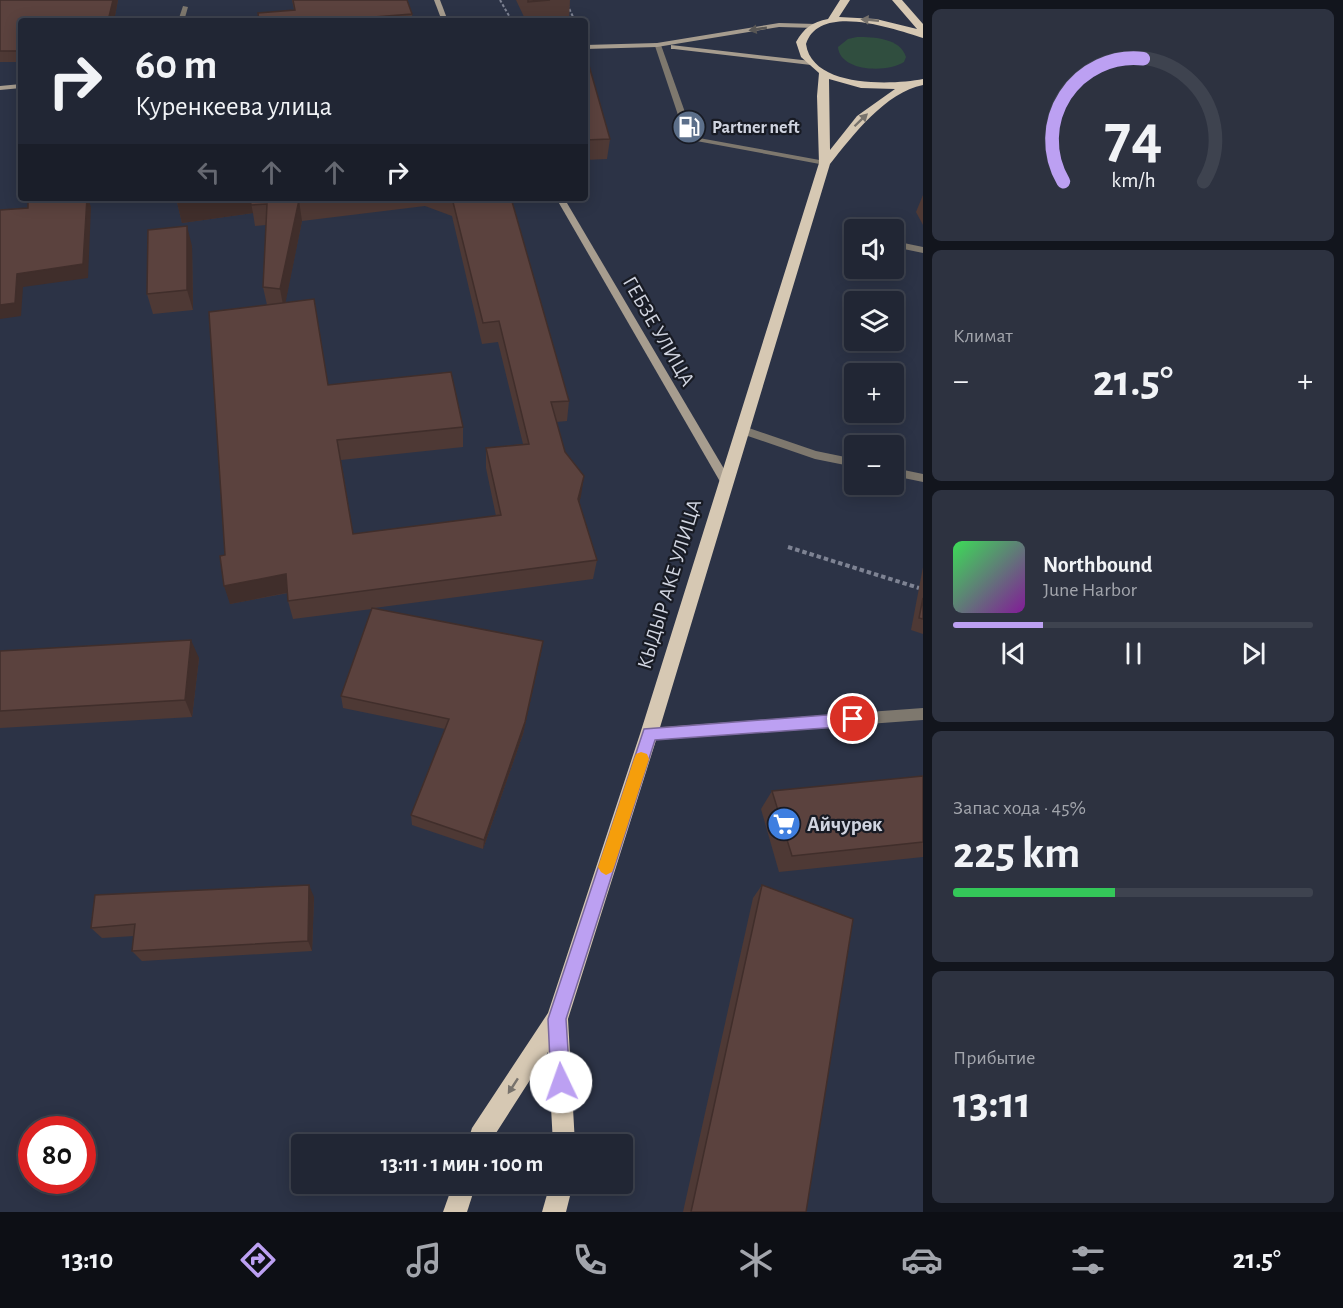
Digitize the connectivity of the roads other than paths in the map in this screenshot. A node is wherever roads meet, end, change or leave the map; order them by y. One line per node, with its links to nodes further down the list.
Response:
1 (438, 0): 6 (main road)
2 (845, 0): 7 (highway)
3 (897, 0): 9 (highway)
4 (185, 7): 5 (street)
5 (182, 18)
6 (445, 18)
7 (831, 21): 8 (highway); 10 (highway, one-way to 7)
8 (816, 26): 11 (main road, one-way to 11); 13 (highway)
9 (923, 30)
10 (923, 35)
11 (657, 45): 12 (main road); 13 (main road); 19 (street)
12 (588, 47)
13 (811, 63): 14 (highway)
14 (824, 72): 17 (highway); 21 (highway, КЫДЫР АКЕ УЛИЦА)
15 (923, 82): 17 (highway)
16 (18, 86): 18 (main road)
17 (906, 86): 21 (highway, КЫДЫР АКЕ УЛИЦА, one-way to 17)
18 (0, 88)
19 (682, 115)
20 (692, 138): 21 (street)
21 (825, 163): 25 (highway, КЫДЫР АКЕ УЛИЦА)
22 (562, 201): 29 (main road, ГЕБЗЕ УЛИЦА)
23 (904, 246): 24 (street)
24 (923, 250)
25 (742, 430): 26 (street); 29 (highway, КЫДЫР АКЕ УЛИЦА)
26 (844, 461)
27 (904, 474): 28 (street)
28 (923, 478)
29 (726, 482): 31 (highway, КЫДЫР АКЕ УЛИЦА)
30 (923, 714): 31 (street)
31 (650, 734): 32 (highway, КЫДЫР АКЕ УЛИЦА)
32 (557, 1019): 33 (highway, КЫДЫР АКЕ УЛИЦА, one-way to 33); 34 (highway, КЫДЫР АКЕ УЛИЦА)
33 (481, 1134)
34 (563, 1134)
35 (461, 1194): 37 (highway)
36 (559, 1194): 38 (highway)
37 (455, 1212)
38 (554, 1212)

